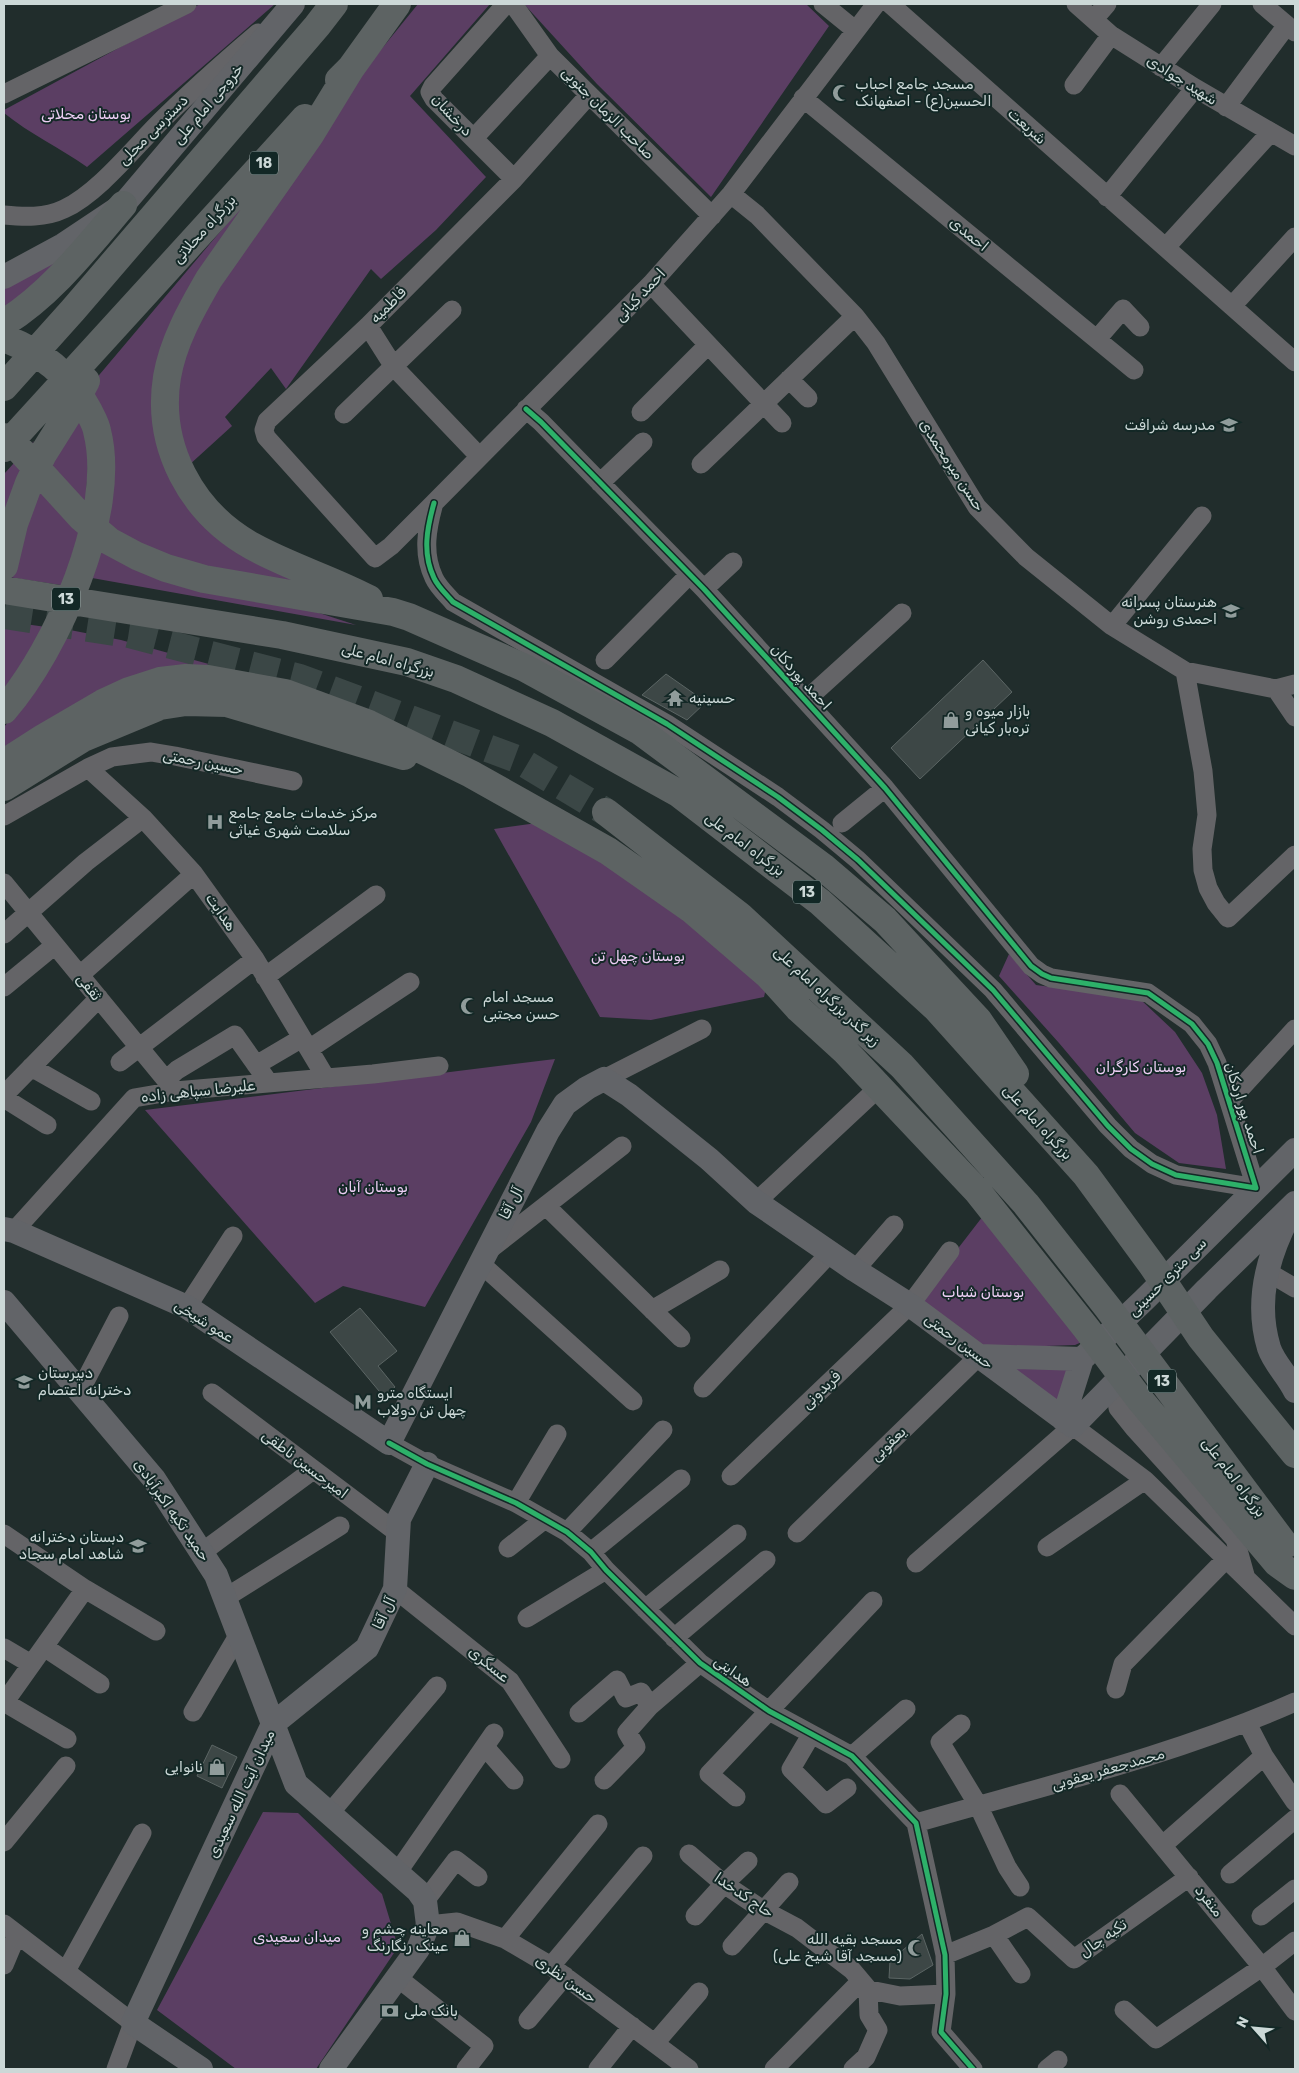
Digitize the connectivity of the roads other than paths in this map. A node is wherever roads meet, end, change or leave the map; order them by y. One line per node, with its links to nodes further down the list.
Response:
1 (187, 4): 14 (street)
2 (334, 4): 55 (highway)
3 (397, 4): 21 (highway, بزرگراه محلاتی / 18)
4 (506, 4): 29 (street, درخشان)
5 (512, 4): 19 (street, صاحب الزمان جنوبی)
6 (823, 4): 17 (street)
7 (876, 4): 17 (street, احمد کیانی)
8 (890, 4): 33 (street, شریعت)
9 (1076, 4): 15 (street, شهید جوادی)
10 (1106, 4): 15 (street)
11 (1212, 4): 20 (street)
12 (1262, 4): 16 (street)
13 (291, 6): 34 (main road, خروجی امام علی); 35 (street, دسترسی محلی)
14 (166, 8): 24 (street)
15 (1094, 19): 18 (street, شهید جوادی)
16 (1291, 29): 27 (street)
17 (855, 30): 26 (street, احمد کیانی)
18 (1111, 35): 20 (street, شهید جوادی); 22 (street)
19 (550, 56): 25 (street, صاحب الزمان جنوبی); 29 (street)
20 (1161, 67): 23 (street, شهید جوادی)
21 (351, 68): 45 (highway, بزرگراه محلاتی / 18); 76 (highway)
22 (1074, 84)
23 (1195, 88): 27 (street, شهید جوادی); 33 (street)
24 (4, 94)
25 (589, 94): 31 (street, فاطمیه); 36 (street, صاحب الزمان جنوبی)
26 (803, 98): 32 (street, احمد کیانی); 49 (street, احمدی)
27 (1226, 107): 28 (street, شهید جوادی)
28 (1271, 132): 30 (street, شهید جوادی); 38 (street)
29 (474, 138): 31 (street, درخشان)
30 (1295, 146)
31 (514, 179): 46 (street, فاطمیه)
32 (731, 194): 36 (street, احمد کیانی); 43 (street, حسن میرمحمدی)
33 (1107, 197): 38 (street, شریعت)
34 (123, 205): 39 (main road, خروجی امام علی); 44 (highway)
35 (4, 216)
36 (712, 216): 40 (street, احمد کیانی)
37 (1295, 237): 41 (street)
38 (1166, 247): 41 (street, شریعت)
39 (4, 276)
40 (651, 284): 50 (street); 58 (street, احمد کیانی)
41 (1232, 306): 51 (street, شریعت)
42 (452, 310): 52 (street)
43 (855, 316): 54 (street); 78 (street, حسن میرمحمدی)
44 (4, 323)
45 (116, 324): 64 (highway, بزرگراه محلاتی / 18); 72 (highway)
46 (368, 326): 52 (street); 70 (street, فاطمیه)
47 (1140, 327): 49 (street)
48 (4, 338): 84 (highway)
49 (1097, 339): 53 (street, احمدی)
50 (708, 344): 57 (street); 59 (street)
51 (1295, 362)
52 (394, 366): 60 (street); 65 (street)
53 (1134, 370)
54 (789, 379): 56 (street); 57 (street)
55 (4, 387)
56 (808, 398)
57 (763, 404): 61 (street); 66 (street)
58 (526, 409): 65 (street, احمد کیانی); 67 (street, احمد پوردکان)
59 (640, 412)
60 (344, 414)
61 (782, 423)
62 (4, 437): 76 (highway)
63 (643, 442): 67 (street)
64 (4, 448)
65 (479, 456): 68 (street, احمد کیانی)
66 (701, 464)
67 (600, 483): 73 (street, احمد پوردکان)
68 (434, 503): 70 (street, احمد کیانی); 130 (street)
69 (1202, 516): 78 (street)
70 (375, 558)
71 (733, 562): 74 (street)
72 (4, 566)
73 (689, 575): 74 (street, احمد پوردکان); 79 (street)
74 (704, 589): 83 (street, احمد پوردکان)
75 (4, 590): 129 (highway, بزرگراه امام علی / 13)
76 (392, 612): 129 (highway)
77 (902, 613): 83 (street)
78 (1112, 626): 80 (street, حسن میرمحمدی)
79 (605, 660)
80 (1185, 671): 82 (street, حسن میرمحمدی); 96 (street)
81 (1295, 684): 82 (street)
82 (1276, 688): 85 (street)
83 (806, 700): 91 (street, احمد پوردکان)
84 (10, 702)
85 (1295, 717)
86 (4, 763): 88 (highway)
87 (88, 768): 89 (street, حسین رحمتی); 93 (street); 94 (street, هدایت)
88 (471, 774): 90 (highway); 187 (highway)
89 (293, 781)
90 (4, 787)
91 (885, 788): 95 (street); 104 (street, احمد پوردکان)
92 (606, 812): 133 (highway, زیر گذر بزرگراه امام علی / 13)
93 (4, 816)
94 (143, 818): 97 (street, هدایت); 100 (street)
95 (842, 823)
96 (1295, 855)
97 (194, 874): 103 (street, هدایت); 105 (street)
98 (4, 883): 100 (street, ثقفی)
99 (376, 895): 106 (street)
100 (28, 912): 101 (street); 102 (street, ثقفی)
101 (4, 934)
102 (55, 945): 105 (street, ثقفی); 108 (street)
103 (255, 959): 106 (street, هدایت); 113 (street)
104 (1042, 974): 124 (street, احمد پور اردکان)
105 (80, 975): 109 (street, ثقفی)
106 (265, 977): 112 (street, هدایت)
107 (410, 982): 112 (street)
108 (4, 987)
109 (99, 998): 113 (street, ثقفی); 117 (street)
110 (702, 1029): 119 (street, آل آقا)
111 (1295, 1030): 124 (street)
112 (305, 1044): 115 (street); 118 (street, هدایت)
113 (139, 1047): 114 (street); 121 (street, ثقفی)
114 (120, 1062)
115 (256, 1065): 120 (street); 121 (street)
116 (439, 1066): 118 (street, علیرضا سپاهی زاده)
117 (31, 1067): 123 (street); 125 (street)
118 (326, 1078): 120 (street, علیرضا سپاهی زاده)
119 (604, 1079): 131 (main road, حسین رحمتی); 140 (main road, آل آقا)
120 (269, 1083): 121 (street, علیرضا سپاهی زاده)
121 (171, 1085): 136 (street, علیرضا سپاهی زاده)
122 (876, 1090): 131 (street)
123 (4, 1096): 126 (street)
124 (1230, 1100): 130 (street, احمد پور اردکان)
125 (91, 1101)
126 (47, 1125)
127 (622, 1146): 134 (street)
128 (1295, 1150): 130 (main road, سی متری حسینی)
129 (1086, 1175): 163 (highway, بزرگراه امام علی / 13)
130 (1256, 1188): 151 (main road, سی متری حسینی)
131 (756, 1202): 139 (main road, حسین رحمتی)
132 (1295, 1203): 143 (main road); 153 (main road)
133 (1026, 1204): 182 (highway, بزرگراه امام علی / 13)
134 (546, 1206): 140 (street); 147 (street)
135 (894, 1225): 142 (street)
136 (9, 1230): 146 (main road, عمو شیخی)
137 (233, 1236): 146 (street)
138 (950, 1251): 145 (street, فریدونی)
139 (830, 1253): 142 (main road, حسین رحمتی); 154 (street)
140 (483, 1258): 158 (street); 162 (main road, آل آقا)
141 (720, 1270): 147 (street)
142 (855, 1270): 145 (main road, حسین رحمتی)
143 (1266, 1271): 144 (street); 155 (main road)
144 (1295, 1288)
145 (910, 1304): 152 (main road, حسین رحمتی); 166 (street, فریدونی)
146 (187, 1307): 162 (main road, عمو شیخی)
147 (652, 1310): 150 (street)
148 (7, 1312): 156 (main road, حمید تکیه اکبرآبادی)
149 (119, 1316): 156 (street)
150 (681, 1338)
151 (1086, 1355): 152 (main road); 159 (main road, سی متری حسینی)
152 (979, 1356): 159 (main road, حسین رحمتی); 173 (street, یعقوبی)
153 (1116, 1382): 159 (main road); 186 (street)
154 (703, 1388)
155 (1295, 1390)
156 (80, 1391): 180 (main road, حمید تکیه اکبرآبادی)
157 (212, 1393): 165 (street, امیرحسین ناطقی)
158 (632, 1401)
159 (1068, 1423): 168 (street, حسین رحمتی); 184 (street)
160 (663, 1430): 172 (street)
161 (557, 1434): 169 (street)
162 (389, 1443): 164 (street, هدایتی)
163 (1295, 1454)
164 (427, 1464): 169 (street, هدایتی); 175 (main road, آل آقا)
165 (313, 1470): 175 (street, امیرحسین ناطقی); 180 (street)
166 (732, 1476)
167 (681, 1479): 179 (street)
168 (1145, 1480): 177 (street); 181 (street, حسین رحمتی)
169 (516, 1503): 170 (street, هدایتی)
170 (544, 1519): 172 (street, هدایتی); 178 (street)
171 (340, 1526): 190 (street)
172 (567, 1532): 179 (street, هدایتی)
173 (797, 1533)
174 (4, 1534): 188 (street)
175 (398, 1534): 189 (main road, آل آقا)
176 (737, 1534): 192 (street)
177 (1047, 1547)
178 (508, 1548)
179 (590, 1552): 185 (street, هدایتی)
180 (201, 1553): 190 (main road, حمید تکیه اکبرآبادی)
181 (1227, 1558): 186 (street, حسین رحمتی); 204 (street)
182 (1295, 1559)
183 (766, 1560): 197 (street)
184 (916, 1563)
185 (606, 1570): 192 (street, هدایتی); 193 (street)
186 (1246, 1576): 194 (street, حسین رحمتی)
187 (1295, 1576)
188 (85, 1589): 195 (street); 198 (street)
189 (395, 1589): 213 (main road, آل آقا); 219 (street, عسگری)
190 (224, 1598): 196 (main road, حمید تکیه اکبرآبادی)
191 (873, 1600): 210 (street)
192 (645, 1609): 197 (street, هدایتی)
193 (527, 1618)
194 (1295, 1626)
195 (156, 1631)
196 (239, 1634): 209 (street); 213 (main road, حمید تکیه اکبرآبادی)
197 (674, 1638): 201 (street, هدایتی)
198 (44, 1647): 200 (street); 202 (street)
199 (4, 1648): 200 (street)
200 (31, 1664): 205 (street)
201 (700, 1664): 207 (street); 210 (street, هدایتی)
202 (100, 1684)
203 (437, 1686): 228 (street)
204 (1116, 1689)
205 (4, 1702): 216 (street)
206 (1295, 1702): 212 (street, محمدجعفر یعقوبی)
207 (650, 1706): 211 (street); 222 (street)
208 (906, 1709): 217 (street)
209 (193, 1712)
210 (769, 1712): 215 (street, هدایتی); 225 (street)
211 (579, 1713)
212 (1247, 1723): 218 (street); 227 (street, محمدجعفر یعقوبی)
213 (274, 1724): 228 (main road, میدان آیت الله سعیدی); 269 (main road, میدان آیت الله سعیدی)
214 (961, 1724): 227 (street)
215 (811, 1735): 217 (street, هدایتی); 223 (street)
216 (67, 1739)
217 (852, 1756): 230 (street, هدایتی)
218 (1264, 1756): 226 (street); 234 (street)
219 (561, 1759)
220 (66, 1766): 233 (street)
221 (514, 1780): 238 (street)
222 (604, 1780)
223 (846, 1788)
224 (1120, 1794): 234 (street, منفرد)
225 (736, 1798)
226 (1295, 1802)
227 (978, 1805): 230 (street, محمدجعفر یعقوبی); 244 (street)
228 (329, 1814): 238 (main road, میدان آیت الله سعیدی)
229 (1295, 1819): 239 (street)
230 (916, 1823): 256 (street)
231 (598, 1824): 253 (street)
232 (142, 1832): 259 (street)
233 (4, 1842)
234 (1162, 1845): 241 (street, منفرد)
235 (689, 1854): 243 (street, حاج کدخدا)
236 (643, 1856): 260 (street)
237 (748, 1861): 243 (street)
238 (397, 1873): 246 (main road, میدان آیت الله سعیدی)
239 (1230, 1874)
240 (478, 1877): 246 (street)
241 (1189, 1877): 252 (street, تکیه چال); 258 (street, منفرد)
242 (789, 1882): 247 (street)
243 (724, 1884): 247 (street, حاج کدخدا); 248 (street)
244 (1020, 1887)
245 (1295, 1889): 249 (street)
246 (425, 1901): 250 (main road)
247 (763, 1910): 255 (street); 263 (street, حاج کدخدا)
248 (695, 1916)
249 (1260, 1916)
250 (428, 1925): 253 (street, حسن نظری); 262 (main road)
251 (10, 1929): 257 (street); 259 (street)
252 (994, 1935): 256 (street, تکیه چال); 261 (street)
253 (505, 1939): 260 (street, حسن نظری)
254 (1295, 1941): 258 (street)
255 (732, 1946)
256 (944, 1955): 265 (street)
257 (4, 1965)
258 (1262, 1967): 266 (street); 267 (street, منفرد)
259 (66, 1971): 269 (street)
260 (558, 1971): 268 (street); 270 (street, حسن نظری)
261 (1021, 1974)
262 (398, 1978): 274 (main road); 275 (street)
263 (868, 1989): 265 (street); 278 (street); 279 (street)
264 (699, 1992): 271 (street)
265 (946, 1994): 280 (street)
266 (1124, 2010)
267 (1295, 2011)
268 (528, 2020)
269 (133, 2023): 272 (street); 273 (main road)
270 (632, 2026): 271 (street, حسن نظری); 276 (street)
271 (655, 2043): 277 (street, حسن نظری)
272 (116, 2069)
273 (201, 2069)
274 (330, 2069)
275 (466, 2069)
276 (598, 2069)
277 (689, 2069)
278 (774, 2069)
279 (853, 2069)
280 (973, 2069)

